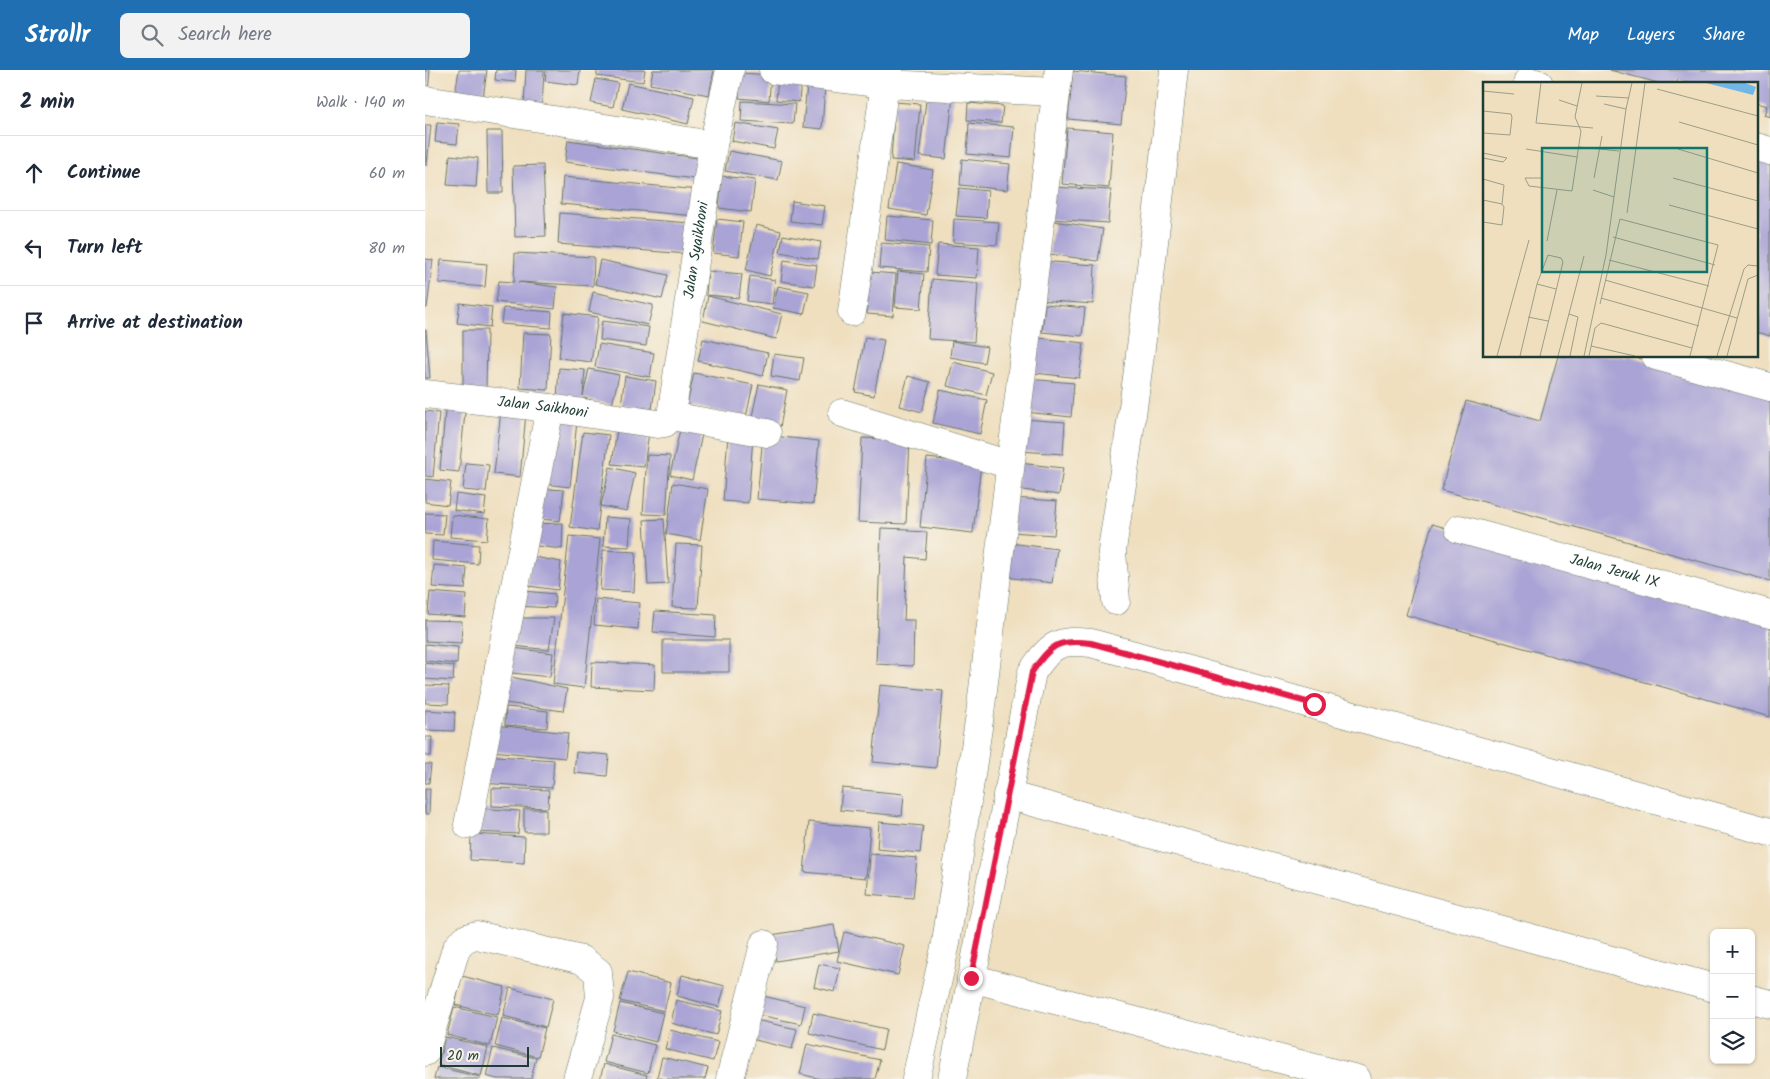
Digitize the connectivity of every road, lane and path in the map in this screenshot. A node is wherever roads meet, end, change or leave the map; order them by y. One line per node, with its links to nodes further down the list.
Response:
1 (731, 70): 7 (street, Jalan Syaikhoni)
2 (773, 70): 4 (street)
3 (1174, 70): 20 (street)
4 (887, 77): 5 (street); 10 (street)
5 (1057, 81): 18 (street)
6 (425, 100): 7 (street)
7 (713, 145): 16 (street, Jalan Syaikhoni)
8 (1757, 147): 9 (street)
9 (1770, 151)
10 (852, 312)
11 (1663, 358): 12 (street)
12 (1770, 387)
13 (425, 394): 14 (street, Jalan Saikhoni)
14 (550, 408): 16 (street, Jalan Saikhoni); 23 (street)
15 (842, 413): 18 (street)
16 (665, 420): 17 (street, Jalan Saikhoni)
17 (767, 433)
18 (1010, 466): 33 (street)
19 (1459, 529): 21 (street, Jalan Jeruk IX)
20 (1116, 601)
21 (1770, 614)
22 (1007, 795): 24 (street); 26 (street); 27 (street)
23 (468, 825)
24 (1770, 832)
25 (764, 944): 32 (street)
26 (971, 978): 34 (street); 35 (street)
27 (1710, 987)
28 (1755, 1000): 29 (street)
29 (1770, 1004)
30 (425, 1052): 31 (street)
31 (577, 1079)
32 (730, 1079)
33 (916, 1079)
34 (952, 1079)
35 (1357, 1079)

